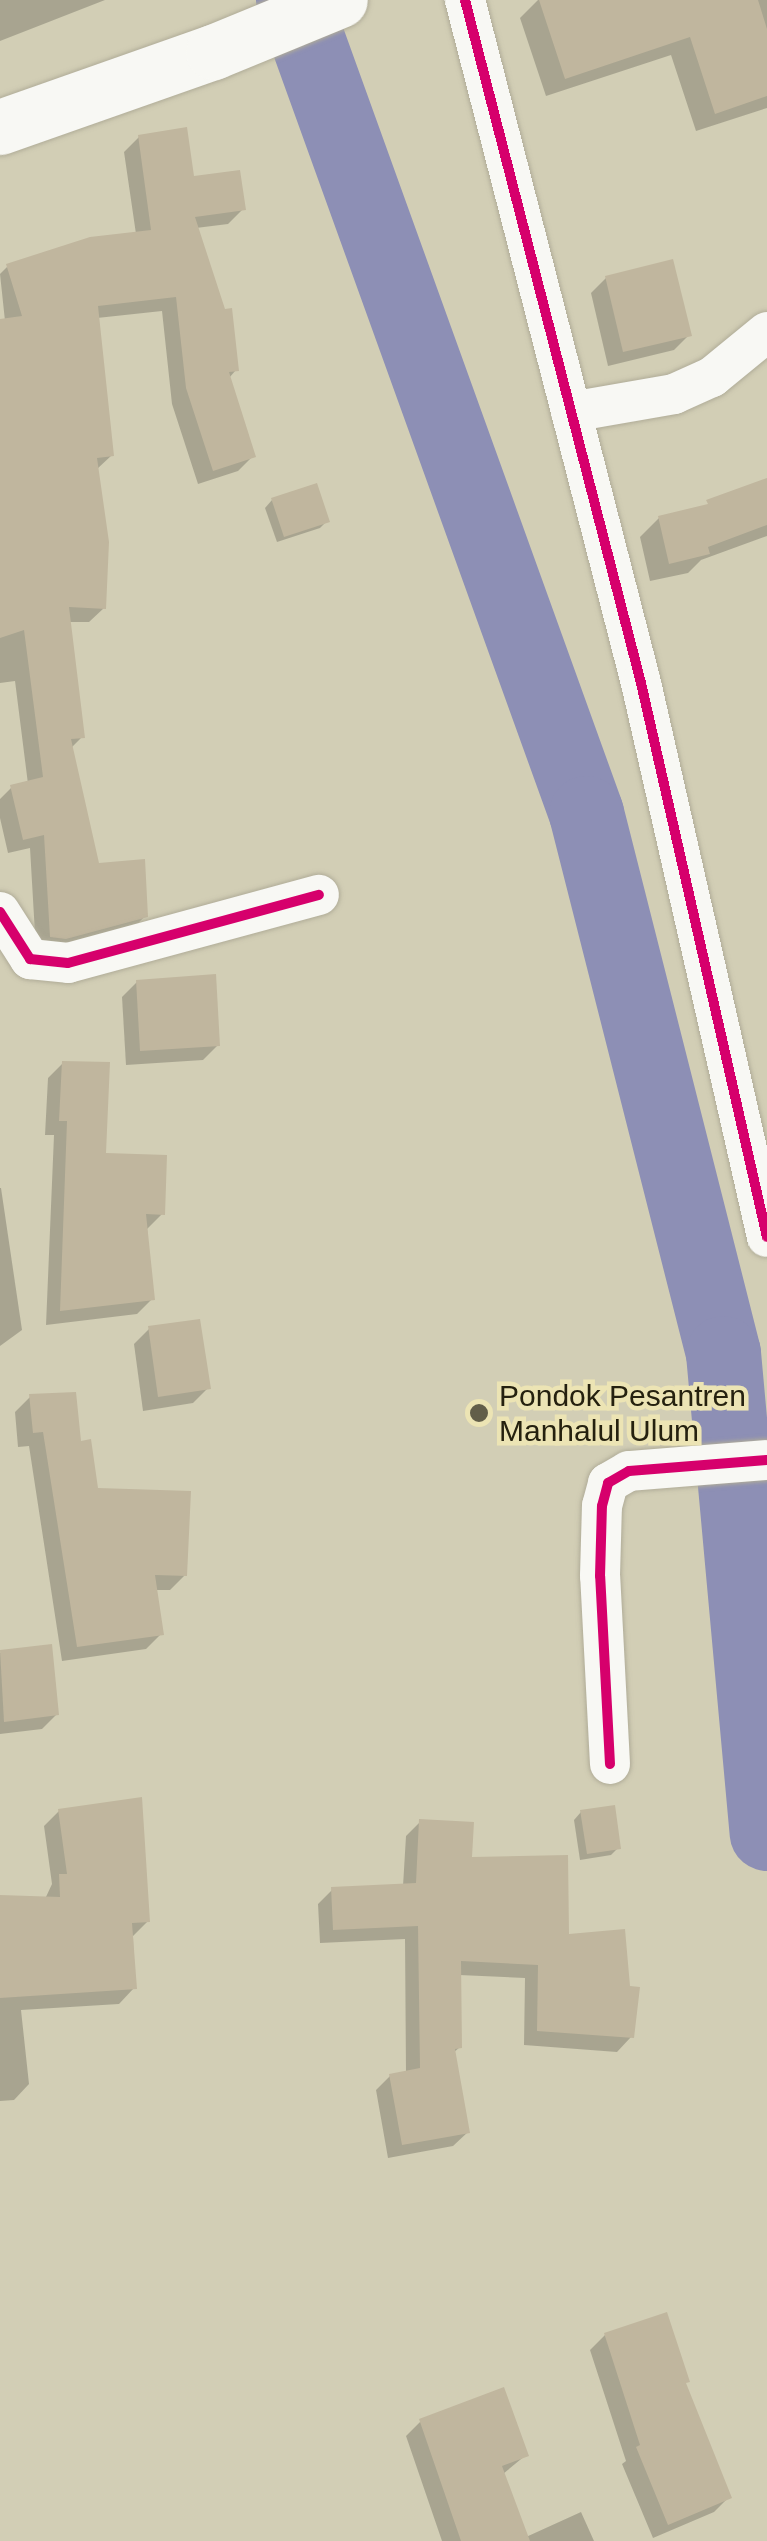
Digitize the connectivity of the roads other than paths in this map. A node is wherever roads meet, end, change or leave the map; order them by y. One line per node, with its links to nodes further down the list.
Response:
1 (288, 0): 4 (highway)
2 (340, 0): 4 (highway)
3 (465, 0): 8 (street)
4 (210, 43): 5 (highway); 6 (highway)
5 (0, 106)
6 (0, 127)
7 (767, 332): 8 (street)
8 (571, 412): 11 (street)
9 (319, 895): 10 (street)
10 (0, 912)
11 (767, 1236)
12 (757, 1460): 13 (street)
13 (610, 1764)

